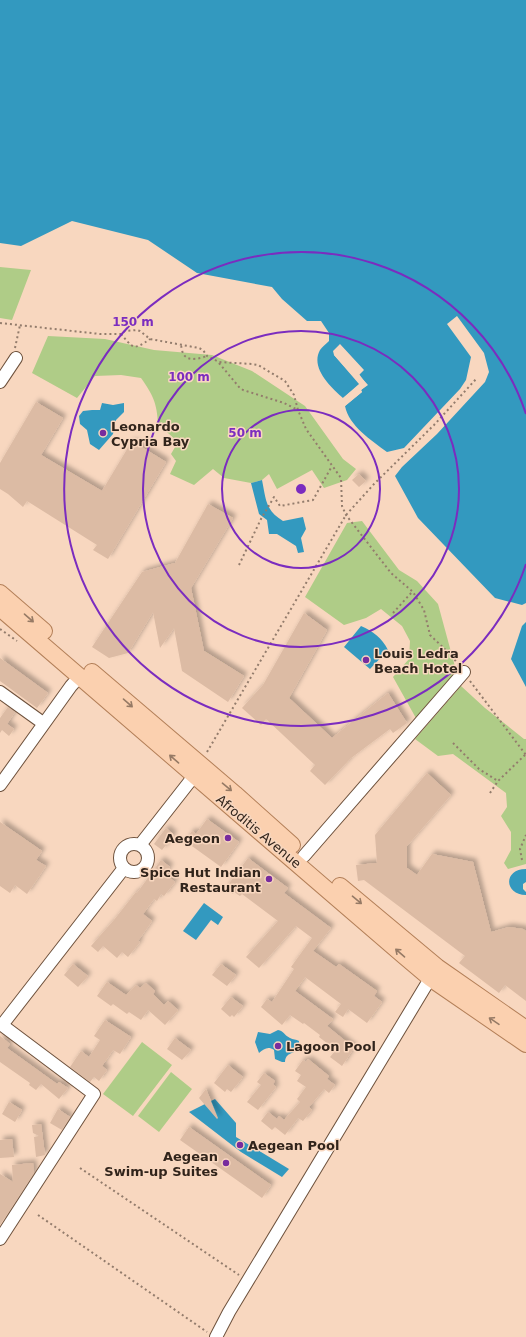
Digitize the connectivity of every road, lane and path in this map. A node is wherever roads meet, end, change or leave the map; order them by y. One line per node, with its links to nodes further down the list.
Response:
1 (0, 323): 2 (path)
2 (20, 325): 3 (path); 7 (path)
3 (121, 334): 4 (path); 4 (path)
4 (150, 339): 5 (path)
5 (181, 346): 6 (path); 6 (path)
6 (207, 356): 8 (path)
7 (16, 358): 10 (street)
8 (219, 362): 11 (path); 11 (path)
9 (477, 378): 13 (path)
10 (0, 382)
11 (298, 410): 12 (path)
12 (332, 466): 13 (path); 14 (path)
13 (346, 515): 15 (path); 25 (path)
14 (238, 565)
15 (413, 592): 18 (path); 19 (path)
16 (0, 593): 25 (main road, Afroditis Avenue, one-way to 25)
17 (0, 608): 20 (main road, Afroditis Avenue)
18 (393, 613)
19 (464, 672): 24 (path); 31 (street)
20 (80, 676): 22 (street); 25 (main road, Afroditis Avenue, one-way to 20)
21 (0, 692): 22 (street)
22 (44, 723): 27 (street)
23 (453, 743): 26 (path)
24 (526, 754): 26 (path)
25 (197, 770): 30 (street); 31 (main road, Afroditis Avenue, one-way to 31); 34 (main road, Afroditis Avenue, one-way to 25)
26 (498, 781): 28 (path)
27 (1, 782)
28 (490, 793)
29 (526, 835): 32 (path)
30 (140, 845): 33 (street); 33 (street)
31 (304, 856): 34 (main road, Afroditis Avenue, one-way to 34)
32 (522, 860)
33 (124, 868): 35 (street)
34 (434, 972): 36 (main road, Afroditis Avenue); 37 (main road, Afroditis Avenue, one-way to 34); 41 (street)
35 (3, 1021): 40 (street)
36 (526, 1029)
37 (526, 1044)
38 (80, 1168): 41 (path)
39 (38, 1215): 42 (path)
40 (0, 1239)
41 (248, 1281): 42 (street)
42 (212, 1335)

